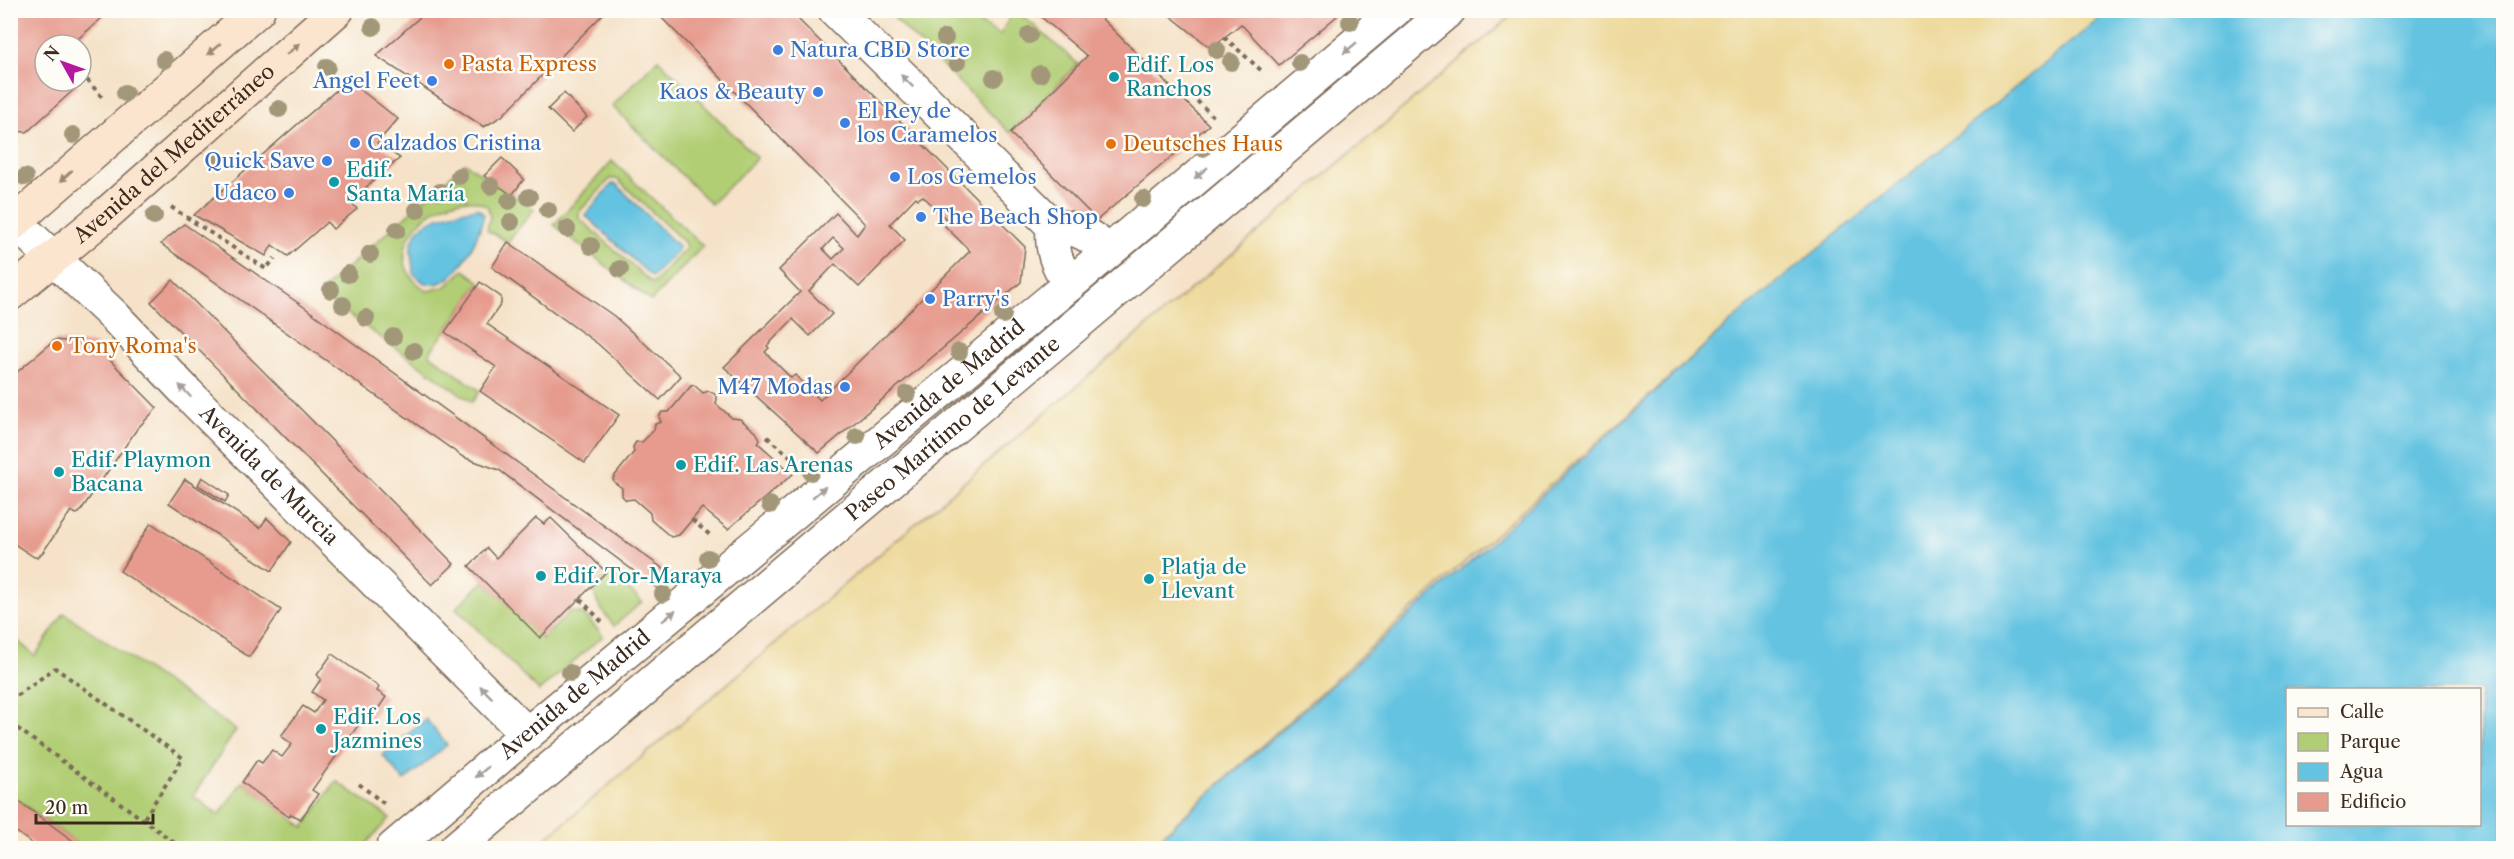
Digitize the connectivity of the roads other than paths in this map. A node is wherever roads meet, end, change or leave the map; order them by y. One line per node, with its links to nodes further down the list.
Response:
1 (258, 10): 6 (street, one-way to 6)
2 (337, 10): 9 (street, Avenida del Mediterráneo, one-way to 2)
3 (835, 10): 7 (street, one-way to 3)
4 (1395, 10): 8 (street, Avenida de Madrid, one-way to 8)
5 (1449, 10): 14 (street, Paseo Marítimo de Levante)
6 (12, 221): 9 (street, Avenida de Murcia)
7 (1053, 226): 8 (street); 10 (street)
8 (1108, 251): 10 (street, Avenida de Madrid)
9 (52, 258): 11 (street, Avenida del Mediterráneo); 12 (street, Avenida de Murcia, one-way to 9)
10 (1070, 284): 12 (street, Avenida de Madrid, one-way to 10)
11 (10, 294)
12 (527, 734): 13 (street, Avenida de Madrid, one-way to 13)
13 (393, 849)
14 (456, 849)

